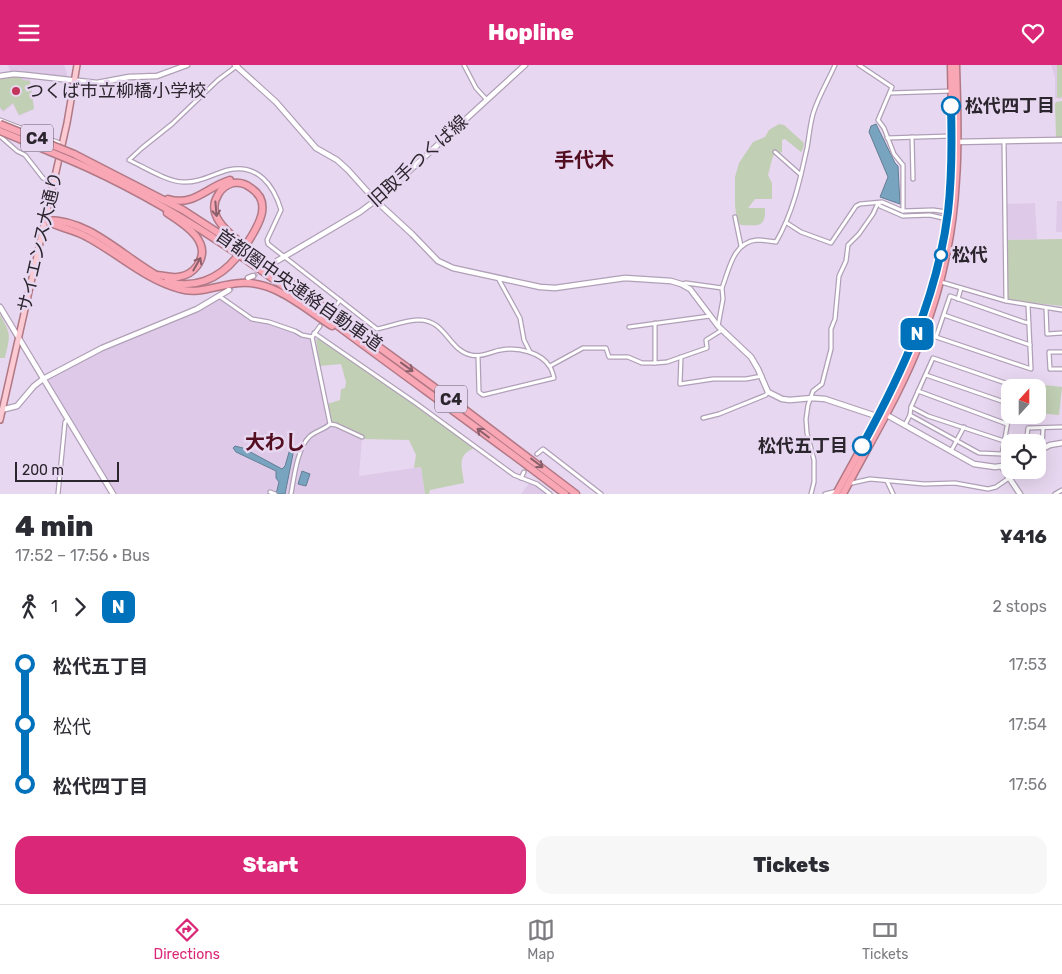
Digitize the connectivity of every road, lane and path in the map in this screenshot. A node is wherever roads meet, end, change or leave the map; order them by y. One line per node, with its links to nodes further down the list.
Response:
1 (77, 65): 11 (main road, サイエンス大通り)
2 (187, 65): 11 (street)
3 (464, 65): 14 (street)
4 (525, 65): 14 (street, 旧取手つくば線)
5 (835, 65): 28 (street)
6 (858, 65): 13 (street)
7 (951, 65): 12 (highway)
8 (956, 65): 21 (highway)
9 (236, 66): 32 (street); 40 (street)
10 (0, 76): 11 (street)
11 (75, 82): 24 (main road, サイエンス大通り)
12 (951, 91): 13 (street); 21 (highway)
13 (890, 93): 20 (street)
14 (486, 99): 32 (street, 旧取手つくば線)
15 (0, 120): 16 (street)
16 (3, 123): 18 (street); 24 (street); 26 (highway, 首都圏中央連絡自動車道 / C4, bridge)
17 (0, 131): 26 (highway, 首都圏中央連絡自動車道 / C4, bridge)
18 (0, 136): 30 (street)
19 (912, 137): 20 (street); 21 (street); 29 (street)
20 (887, 138): 34 (street)
21 (954, 140): 23 (street); 35 (highway); 44 (highway)
22 (1062, 140): 23 (street)
23 (1004, 141): 53 (street)
24 (62, 144): 30 (main road, サイエンス大通り)
25 (775, 152): 28 (street)
26 (72, 157): 27 (highway, 首都圏中央連絡自動車道 / C4); 31 (highway, 首都圏中央連絡自動車道 / C4)
27 (99, 166): 56 (highway, 首都圏中央連絡自動車道 / C4); 56 (highway, one-way to 56)
28 (800, 175): 38 (street)
29 (913, 179)
30 (53, 183): 37 (main road, サイエンス大通り)
31 (144, 196): 42 (highway, one-way to 31); 74 (highway, 首都圏中央連絡自動車道 / C4)
32 (375, 201): 40 (street, 旧取手つくば線); 43 (street)
33 (878, 203): 34 (street); 35 (street); 38 (street); 86 (street)
34 (903, 211): 35 (street)
35 (948, 216): 44 (highway)
36 (735, 217): 39 (street)
37 (44, 220): 42 (highway); 46 (highway); 69 (main road, サイエンス大通り)
38 (787, 223): 39 (street)
39 (741, 246): 47 (street)
40 (285, 256): 41 (street, 旧取手つくば線); 52 (street)
41 (277, 261)
42 (155, 275): 46 (highway)
43 (498, 277): 45 (street); 73 (street)
44 (937, 281): 48 (street); 90 (highway)
45 (681, 284): 47 (street); 61 (street)
46 (176, 287): 74 (highway)
47 (722, 288): 66 (street)
48 (961, 288): 51 (street); 53 (street)
49 (229, 290): 50 (street)
50 (219, 295): 70 (street); 82 (street)
51 (958, 299): 60 (street); 63 (street)
52 (340, 300): 57 (street); 75 (street)
53 (1006, 301): 54 (street)
54 (1028, 305): 58 (street); 63 (street)
55 (0, 307): 69 (street)
56 (325, 307): 130 (highway, 首都圏中央連絡自動車道 / C4, one-way to 130)
57 (335, 307)
58 (1046, 308): 59 (street); 68 (street)
59 (1062, 310)
60 (944, 315): 71 (street); 71 (street)
61 (710, 316): 62 (street); 66 (street)
62 (655, 323): 65 (street); 77 (street)
63 (1029, 323): 71 (street)
64 (320, 326): 67 (street)
65 (629, 327)
66 (720, 328): 76 (street); 80 (street)
67 (314, 333): 70 (street); 117 (street)
68 (1062, 333)
69 (18, 337): 82 (street); 89 (main road, サイエンス大通り)
70 (312, 337): 98 (street)
71 (1030, 345)
72 (1062, 352): 79 (street)
73 (531, 353): 75 (street); 78 (street)
74 (379, 356): 129 (highway, 首都圏中央連絡自動車道 / C4, one-way to 74)
75 (478, 356): 78 (street)
76 (681, 357): 77 (street); 80 (street)
77 (655, 363): 78 (street)
78 (550, 366)
79 (1062, 369)
80 (762, 375): 85 (street)
81 (926, 375): 83 (street); 84 (street); 87 (street)
82 (43, 379): 89 (street); 95 (street)
83 (1001, 382)
84 (918, 391): 88 (street); 96 (street)
85 (768, 392): 86 (street); 93 (street)
86 (812, 398): 90 (street); 132 (street)
87 (1001, 401)
88 (911, 407): 91 (street); 92 (street)
89 (1, 410): 94 (main road, サイエンス大通り)
90 (881, 415): 100 (street); 120 (highway); 123 (highway)
91 (910, 415): 97 (street); 100 (street)
92 (928, 416): 97 (street); 101 (street)
93 (702, 418)
94 (0, 419)
95 (68, 419): 124 (street); 125 (street)
96 (1001, 422)
97 (925, 423): 109 (street)
98 (330, 424): 107 (street); 127 (street)
99 (1007, 424): 104 (street)
100 (905, 425): 112 (street)
101 (964, 427): 108 (street); 109 (street)
102 (1043, 427): 103 (street); 105 (street); 106 (street)
103 (1062, 427)
104 (1005, 434)
105 (1027, 434)
106 (1042, 434)
107 (362, 437)
108 (1001, 440)
109 (958, 441): 112 (street); 114 (street)
110 (1062, 443): 111 (street)
111 (1046, 447)
112 (951, 452): 115 (street)
113 (537, 454): 131 (street)
114 (1001, 454)
115 (1001, 467)
116 (524, 472): 117 (street)
117 (521, 478): 128 (street)
118 (1009, 479): 119 (street); 135 (street)
119 (887, 480): 120 (street); 134 (street)
120 (849, 482): 123 (highway)
121 (1062, 490): 136 (street)
122 (270, 492): 126 (street)
123 (840, 493): 133 (street)
124 (58, 494)
125 (113, 494)
126 (275, 494)
127 (291, 494)
128 (550, 494)
129 (565, 494)
130 (576, 494)
131 (601, 494)
132 (811, 494)
133 (825, 494)
134 (893, 494)
135 (1020, 494)
136 (1055, 494)

